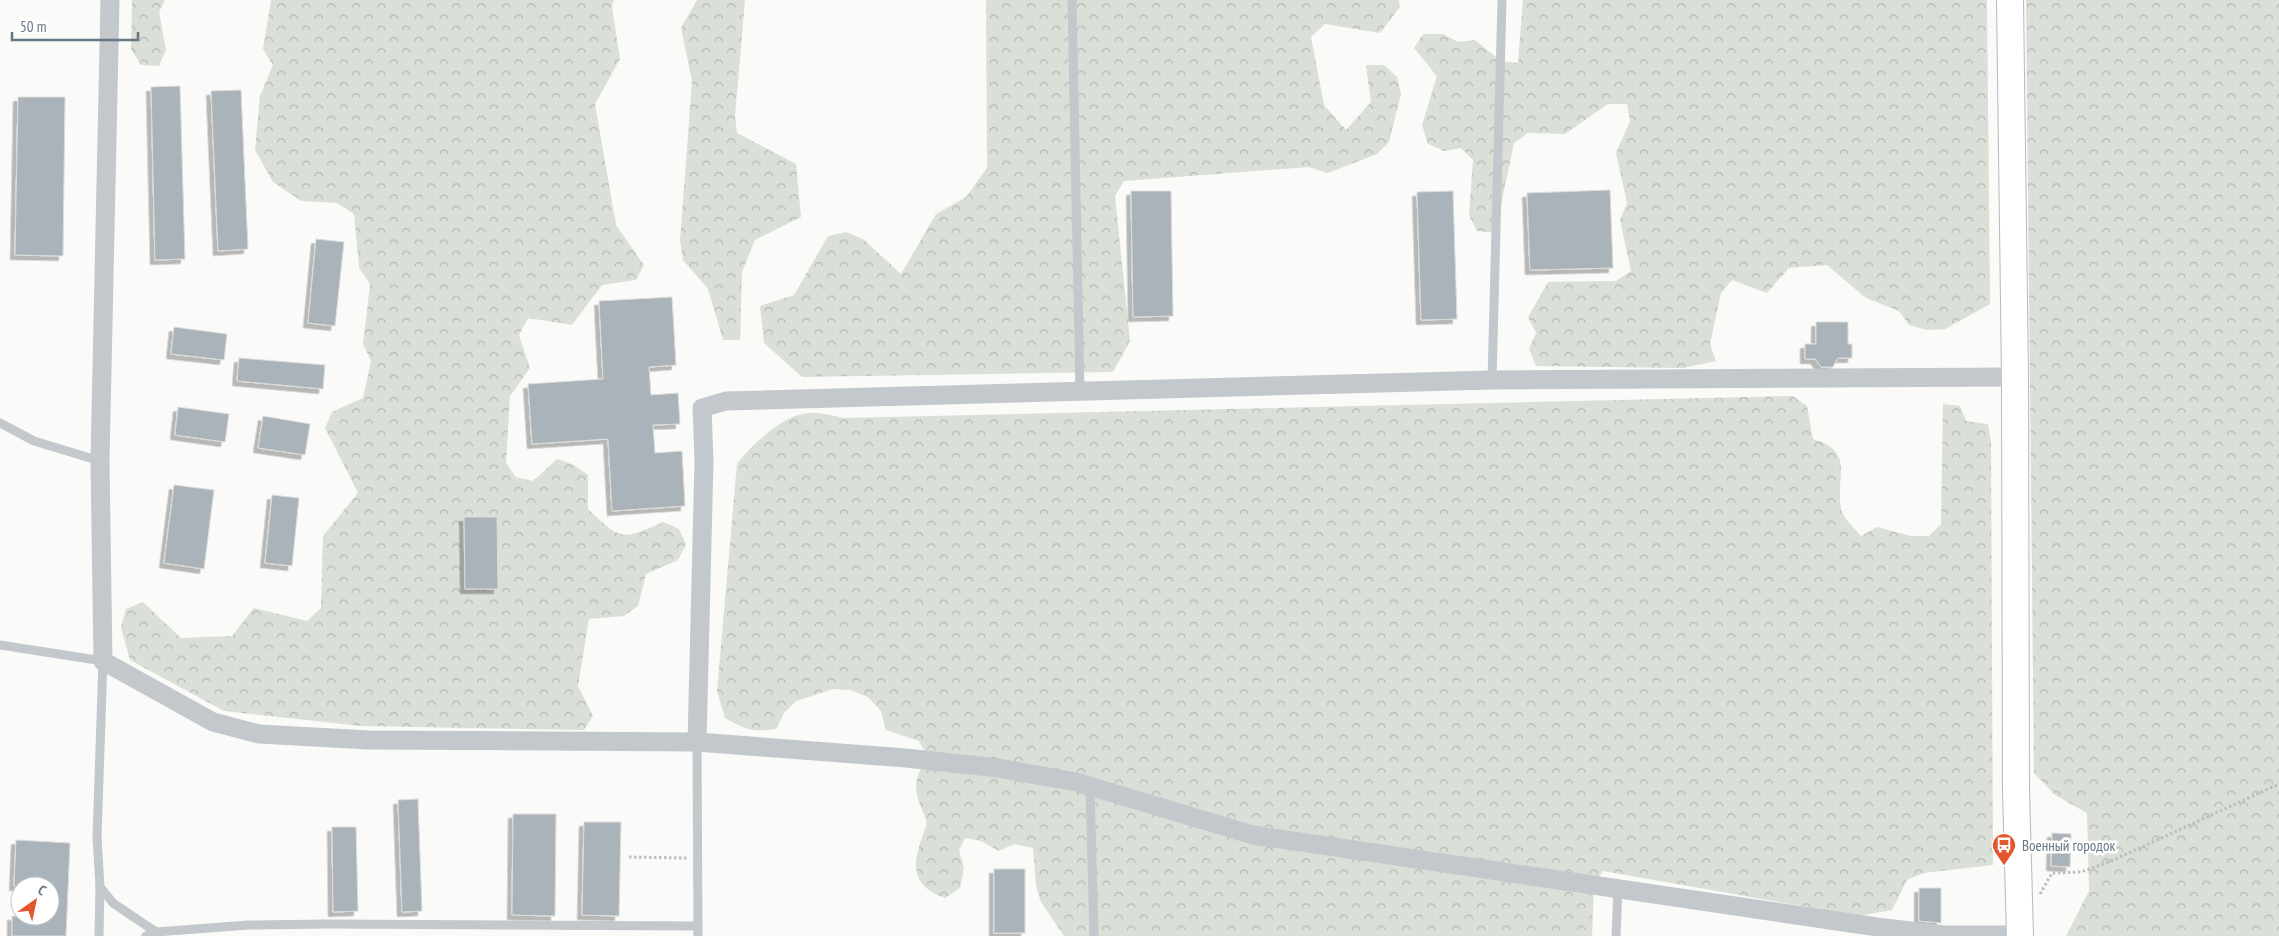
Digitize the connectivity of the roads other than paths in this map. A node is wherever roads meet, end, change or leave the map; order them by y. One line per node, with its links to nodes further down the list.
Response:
1 (110, 0): 9 (street)
2 (1072, 0): 7 (lane)
3 (1502, 0): 6 (lane)
4 (2010, 0): 5 (street)
5 (2015, 377): 6 (street); 24 (street)
6 (1492, 380): 7 (street)
7 (1080, 393): 12 (street)
8 (0, 424): 9 (lane)
9 (100, 462): 11 (street)
10 (0, 645): 11 (lane)
11 (103, 661): 12 (street); 14 (lane)
12 (697, 742): 13 (street); 16 (lane)
13 (1090, 787): 15 (street); 22 (lane)
14 (100, 887): 17 (lane); 19 (lane)
15 (1618, 887): 18 (street); 23 (lane)
16 (698, 926): 17 (lane); 21 (lane)
17 (156, 932): 20 (lane)
18 (1877, 932): 24 (street)
19 (99, 936)
20 (146, 936)
21 (698, 936)
22 (1094, 936)
23 (1616, 936)
24 (2020, 936)

